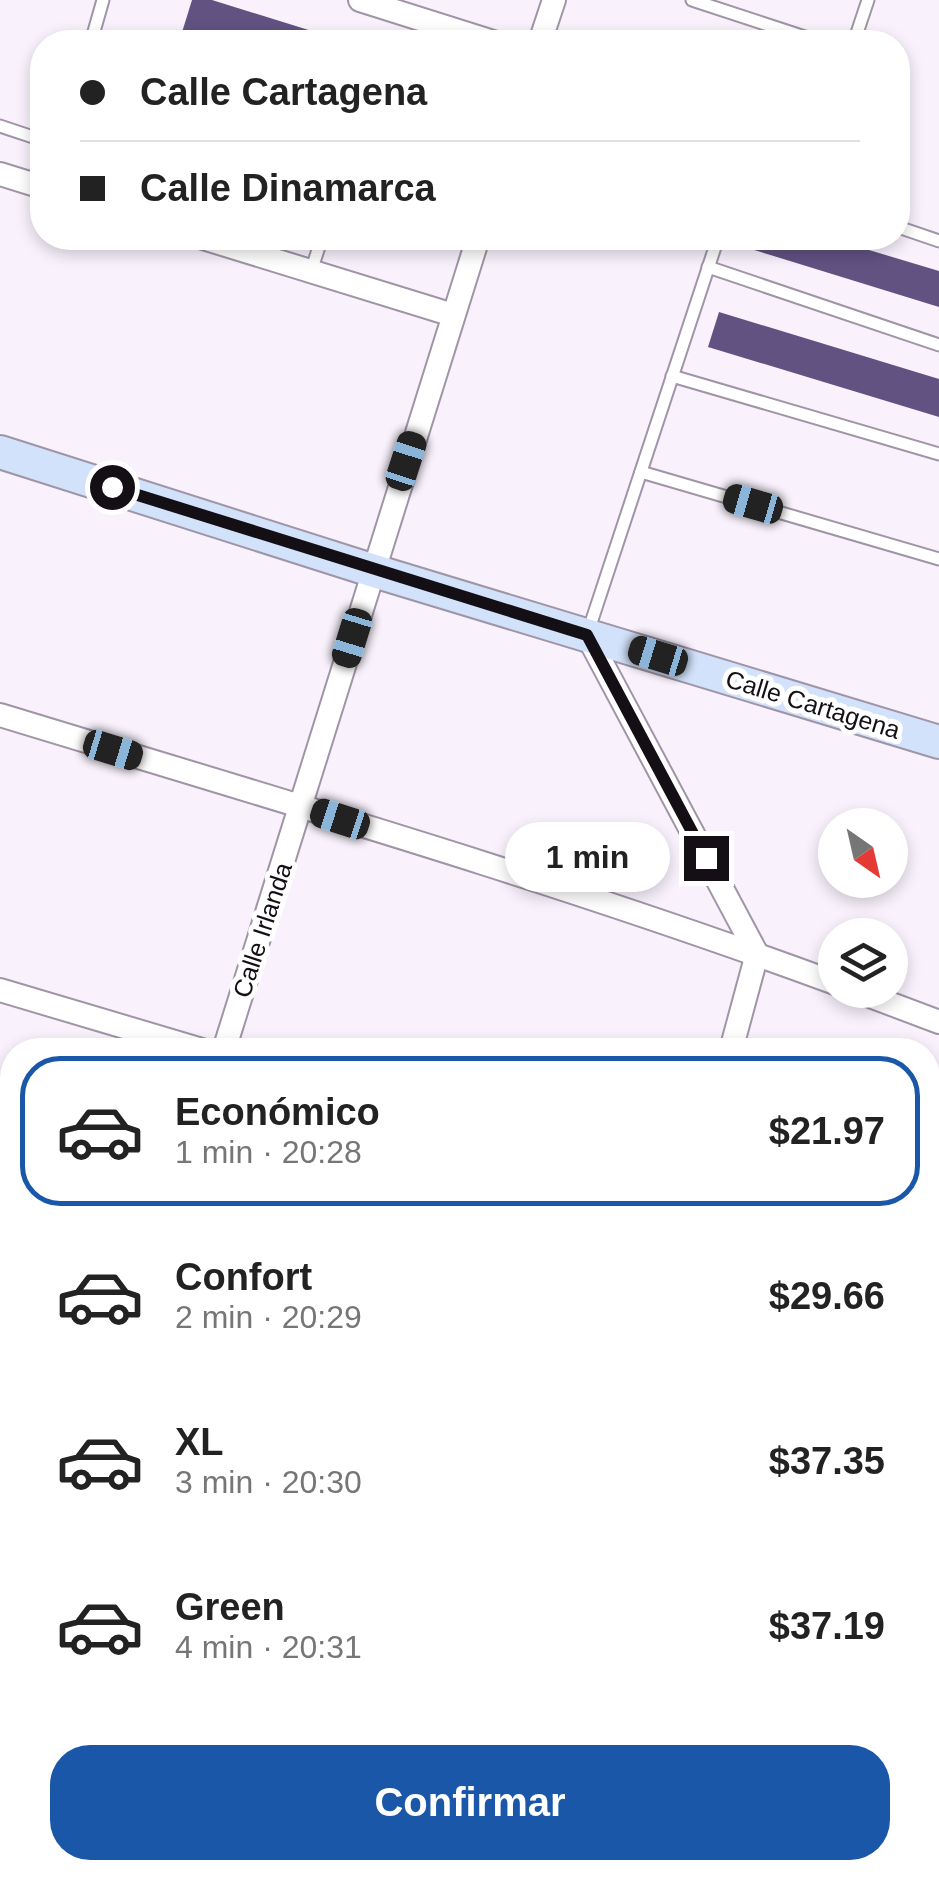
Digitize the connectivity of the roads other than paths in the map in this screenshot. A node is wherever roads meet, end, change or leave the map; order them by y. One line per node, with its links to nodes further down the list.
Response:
1 (104, 0): 6 (lane)
2 (360, 0): 7 (street)
3 (554, 0): 8 (street)
4 (692, 0): 9 (lane)
5 (868, 0): 10 (lane)
6 (94, 30)
7 (455, 30)
8 (544, 30)
9 (783, 30)
10 (858, 30)
11 (0, 126): 12 (lane)
12 (30, 136)
13 (0, 174): 14 (street)
14 (30, 184)
15 (910, 231): 16 (lane)
16 (939, 240)
17 (242, 250): 22 (street)
18 (318, 250): 22 (lane)
19 (474, 250): 23 (street, Calle Irlanda)
20 (714, 250): 21 (lane)
21 (708, 268): 24 (lane); 25 (lane)
22 (311, 271): 23 (street)
23 (453, 315): 30 (street, Calle Irlanda)
24 (939, 345)
25 (672, 376): 27 (lane); 28 (lane)
26 (0, 452): 30 (main road, Calle Cartagena)
27 (939, 454)
28 (641, 472): 29 (lane); 31 (lane)
29 (939, 559)
30 (371, 570): 31 (main road, Calle Cartagena); 34 (street, Calle Irlanda)
31 (587, 635): 33 (main road, Calle Cartagena); 35 (street)
32 (0, 716): 34 (street)
33 (939, 742)
34 (302, 806): 35 (street); 41 (street, Calle Irlanda)
35 (758, 954): 36 (street); 42 (street)
36 (818, 977)
37 (0, 990): 40 (street)
38 (902, 1008): 39 (street)
39 (939, 1022)
40 (162, 1038)
41 (228, 1038)
42 (734, 1038)

